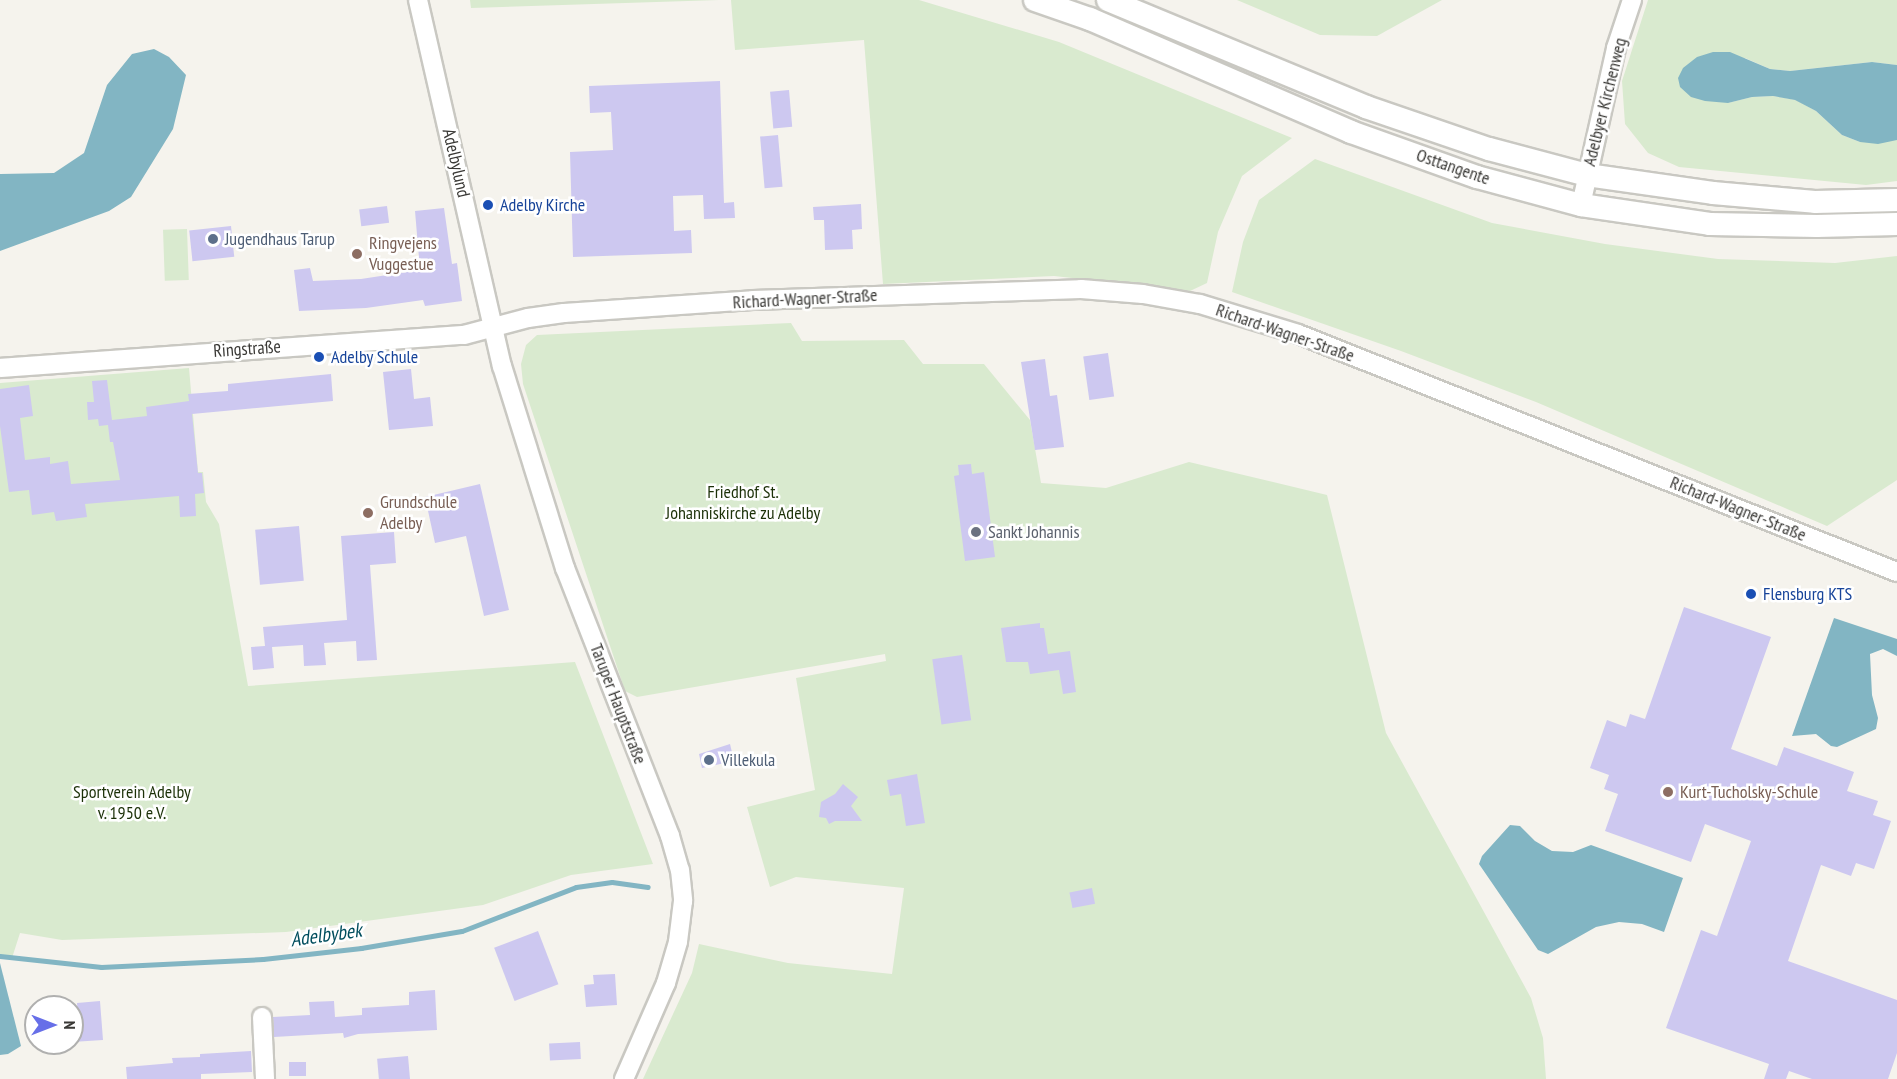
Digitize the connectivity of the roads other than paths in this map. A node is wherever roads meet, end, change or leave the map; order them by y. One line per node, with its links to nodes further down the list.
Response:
1 (418, 0): 9 (street, Adelbylund)
2 (1035, 0): 7 (main road, Osttangente)
3 (1108, 0): 5 (main road, Osttangente)
4 (1632, 0): 5 (street, Adelbyer Kirchenweg)
5 (1587, 175): 6 (main road, Osttangente); 7 (street, Adelbyer Kirchenweg)
6 (1897, 200)
7 (1581, 205): 8 (main road, Osttangente)
8 (1897, 224)
9 (492, 327): 10 (street, Ringstraße); 11 (street, Richard-Wagner-Straße); 14 (street, Taruper Hauptstraße)
10 (0, 368)
11 (1897, 572)
12 (262, 1017): 13 (street)
13 (265, 1079)
14 (624, 1079)

